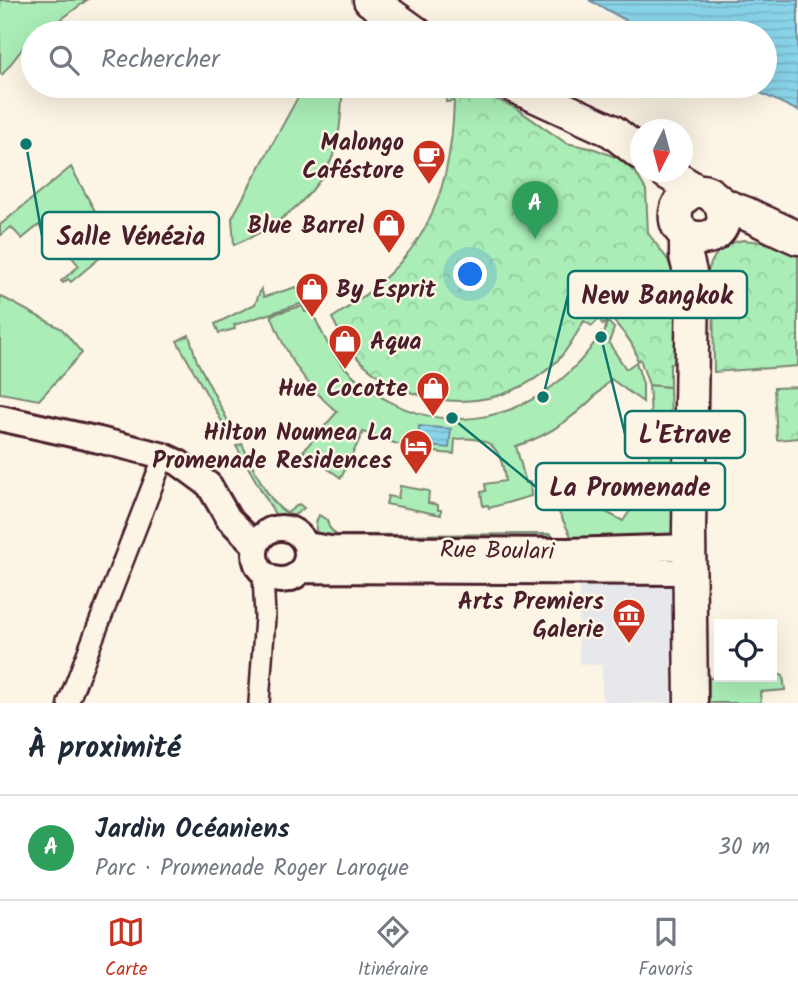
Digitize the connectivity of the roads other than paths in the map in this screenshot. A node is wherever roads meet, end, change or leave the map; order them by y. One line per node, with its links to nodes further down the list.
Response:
1 (370, 0): 2 (main road)
2 (399, 21)
3 (540, 98): 4 (main road)
4 (630, 145)
5 (672, 182): 6 (main road)
6 (702, 217): 7 (main road); 7 (main road); 12 (main road)
7 (798, 241)
8 (0, 418): 9 (street)
9 (164, 456): 10 (street); 15 (street)
10 (261, 538): 11 (street); 14 (street)
11 (306, 545): 12 (street, Rue Boulari); 13 (street)
12 (689, 560): 13 (street, Rue Boulari); 17 (main road)
13 (302, 570): 14 (street)
14 (263, 574): 16 (street)
15 (68, 703)
16 (259, 703)
17 (691, 703)

